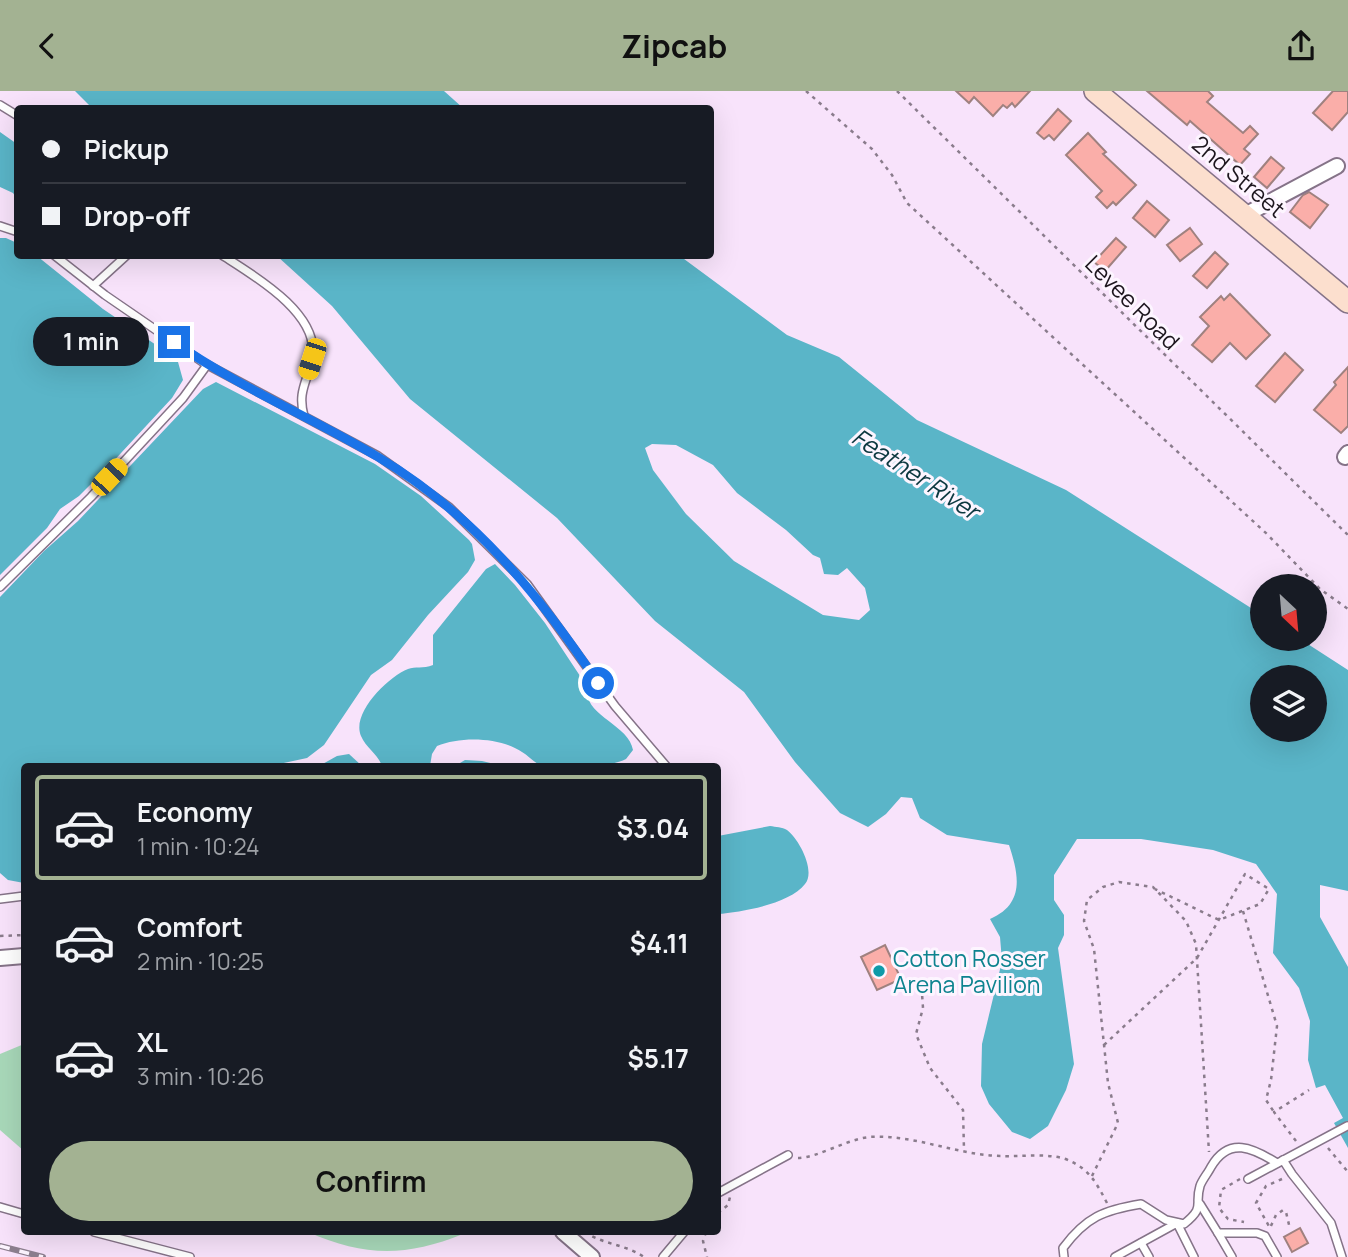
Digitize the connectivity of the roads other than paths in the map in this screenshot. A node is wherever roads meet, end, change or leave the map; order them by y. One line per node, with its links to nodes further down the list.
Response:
1 (1095, 91): 3 (main road, 2nd Street)
2 (1337, 166): 3 (street)
3 (1245, 215): 8 (main road, 2nd Street)
4 (59, 259): 7 (lane)
5 (123, 259): 7 (lane)
6 (228, 259): 10 (lane)
7 (93, 286): 9 (lane)
8 (1348, 302)
9 (207, 365): 10 (lane); 11 (lane)
10 (304, 416): 12 (lane)
11 (0, 587)
12 (664, 763)
13 (21, 896): 14 (lane)
14 (1, 898)
15 (21, 956): 16 (street)
16 (0, 958)
17 (1347, 1126): 19 (lane)
18 (788, 1155): 21 (lane)
19 (1280, 1161): 20 (lane); 22 (lane); 40 (lane)
20 (1245, 1179)
21 (721, 1191)
22 (1200, 1204): 25 (lane); 26 (lane)
23 (0, 1207): 24 (lane)
24 (21, 1213)
25 (1177, 1223): 30 (lane); 34 (lane); 37 (lane)
26 (1218, 1233): 38 (lane); 39 (lane)
27 (106, 1235): 31 (lane)
28 (566, 1235): 32 (street)
29 (681, 1235): 33 (lane)
30 (1141, 1243): 35 (lane); 36 (lane)
31 (190, 1257)
32 (592, 1257)
33 (663, 1257)
34 (1064, 1257)
35 (1115, 1257)
36 (1149, 1257)
37 (1194, 1257)
38 (1232, 1257)
39 (1277, 1257)
40 (1342, 1257)

